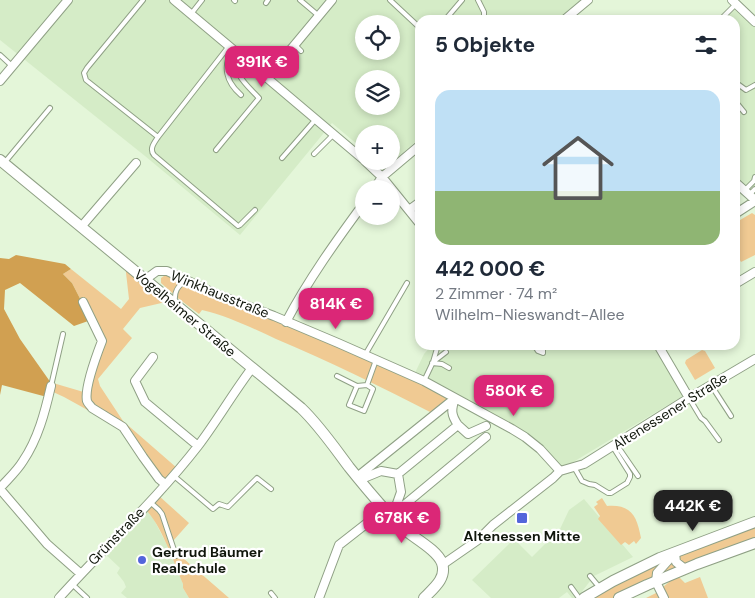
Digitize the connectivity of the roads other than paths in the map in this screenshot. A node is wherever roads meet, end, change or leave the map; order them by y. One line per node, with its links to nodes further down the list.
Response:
1 (68, 0): 22 (street)
2 (144, 0): 33 (lane)
3 (176, 0): 12 (street)
4 (202, 0): 12 (lane)
5 (300, 0): 17 (lane)
6 (332, 0): 17 (street)
7 (390, 0): 19 (lane)
8 (462, 0): 13 (lane)
9 (478, 0): 14 (lane)
10 (588, 0): 15 (street)
11 (734, 2): 16 (lane); 18 (street)
12 (191, 14): 20 (street)
13 (449, 15)
14 (484, 15)
15 (570, 15)
16 (724, 15)
17 (319, 16): 23 (street)
18 (755, 22)
19 (415, 23)
20 (234, 49): 23 (street); 27 (lane); 33 (lane); 35 (lane)
21 (0, 56): 22 (lane)
22 (12, 66): 24 (street)
23 (267, 78): 31 (street)
24 (0, 81)
25 (755, 85): 26 (lane)
26 (740, 86)
27 (241, 95)
28 (740, 107): 30 (lane)
29 (50, 108): 39 (lane)
30 (744, 112)
31 (316, 119): 32 (street); 38 (lane)
32 (334, 134): 36 (street); 37 (lane)
33 (158, 137): 50 (lane)
34 (415, 148): 42 (street)
35 (216, 150)
36 (355, 153)
37 (314, 154)
38 (282, 158)
39 (1, 162): 54 (main road, Vogelheimer Straße)
40 (136, 163): 54 (street)
41 (374, 170): 42 (street)
42 (382, 177): 44 (street); 51 (street)
43 (755, 177): 47 (lane)
44 (380, 180)
45 (740, 187): 47 (street)
46 (755, 189): 47 (lane)
47 (751, 197): 49 (street)
48 (415, 206): 51 (street)
49 (740, 209)
50 (255, 210)
51 (409, 210): 53 (street)
52 (355, 215): 62 (street)
53 (415, 218)
54 (81, 227): 56 (main road, Vogelheimer Straße)
55 (754, 273): 58 (street)
56 (146, 280): 57 (street, Winkhausstraße); 61 (main road, Vogelheimer Straße)
57 (187, 281): 61 (lane); 62 (street, Winkhausstraße)
58 (740, 281)
59 (407, 283): 67 (lane)
60 (83, 302): 95 (street)
61 (175, 304): 72 (main road, Vogelheimer Straße)
62 (286, 322): 67 (street, Winkhausstraße)
63 (63, 334): 78 (lane)
64 (437, 350): 71 (lane)
65 (661, 350): 80 (street)
66 (446, 352): 71 (lane)
67 (365, 354): 69 (street, Winkhausstraße)
68 (153, 357): 88 (street)
69 (376, 359): 75 (street, Winkhausstraße); 76 (lane)
70 (755, 359): 77 (street, Altenessener Straße)
71 (433, 362): 73 (lane); 75 (lane)
72 (252, 368): 88 (street, Grünstraße); 94 (main road, Vogelheimer Straße)
73 (449, 368)
74 (337, 376): 79 (lane)
75 (424, 381): 81 (street, Winkhausstraße)
76 (367, 384): 79 (lane); 79 (lane)
77 (712, 385): 80 (street, Altenessener Straße); 82 (lane)
78 (51, 386): 96 (street)
79 (357, 386)
80 (689, 398): 86 (lane); 87 (street, Altenessener Straße)
81 (452, 400): 83 (street); 90 (street, Winkhausstraße); 94 (street)
82 (731, 416)
83 (458, 425): 84 (street); 91 (street)
84 (486, 426)
85 (486, 437): 99 (street)
86 (719, 440)
87 (614, 445): 89 (street, Altenessener Straße); 89 (lane); 93 (lane)
88 (198, 446): 92 (street, Grünstraße)
89 (574, 467): 90 (street)
90 (560, 471): 104 (street)
91 (398, 474): 94 (street); 99 (street)
92 (173, 475): 95 (street, Grünstraße); 97 (lane)
93 (638, 476)
94 (360, 478): 99 (main road, Vogelheimer Straße)
95 (165, 484): 98 (street, Grünstraße)
96 (0, 488): 106 (street)
97 (271, 489)
98 (150, 502): 103 (lane); 106 (street, Grünstraße)
99 (391, 512): 104 (main road, Vogelheimer Straße); 116 (street)
100 (755, 522): 102 (main road)
101 (755, 543): 105 (main road)
102 (675, 553): 105 (street); 108 (street); 111 (main road)
103 (176, 556)
104 (442, 565): 117 (main road)
105 (685, 570): 108 (main road)
106 (81, 574): 109 (street, Grünstraße)
107 (590, 576): 111 (lane)
108 (656, 582): 120 (main road); 121 (street)
109 (72, 584): 113 (street, Grünstraße); 114 (lane)
110 (571, 587): 118 (lane)
111 (600, 588): 119 (main road)
112 (271, 593): 115 (lane)
113 (59, 598)
114 (87, 598)
115 (275, 598)
116 (319, 598)
117 (424, 598)
118 (579, 598)
119 (584, 598)
120 (619, 598)
121 (664, 598)

